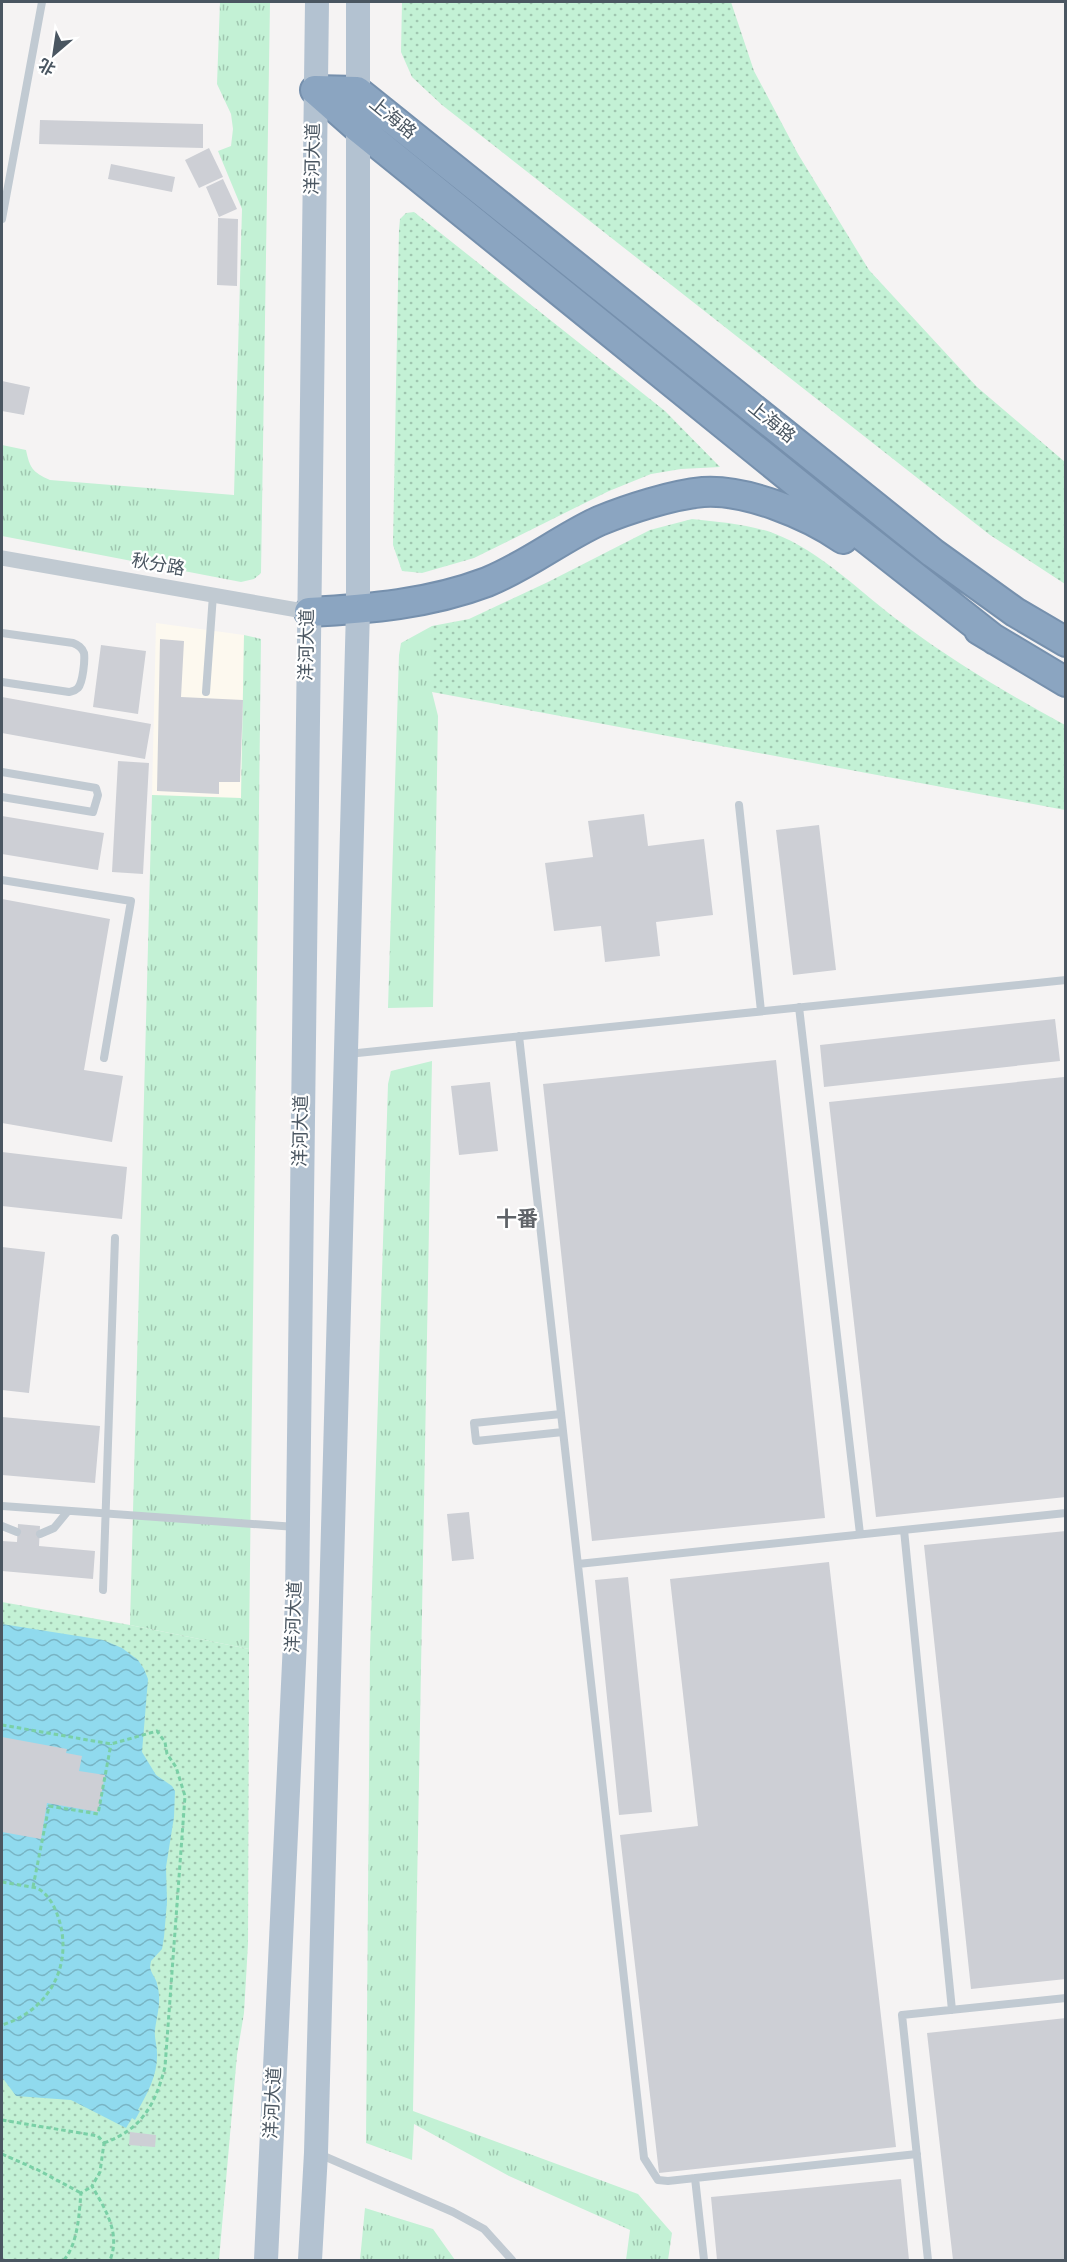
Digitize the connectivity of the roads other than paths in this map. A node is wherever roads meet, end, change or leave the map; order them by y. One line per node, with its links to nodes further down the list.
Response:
1 (42, 2): 7 (lane)
2 (317, 2): 4 (main road, 洋河大道)
3 (358, 2): 5 (main road, 洋河大道)
4 (315, 90): 5 (highway, 上海路); 6 (highway, 上海路); 11 (main road, 洋河大道)
5 (357, 92): 6 (main road, 洋河大道); 14 (highway, 上海路)
6 (357, 127): 10 (main road, 洋河大道); 13 (highway, 上海路)
7 (2, 219)
8 (2, 558): 9 (street, 秋分路)
9 (213, 596): 11 (street, 秋分路); 17 (lane)
10 (358, 610): 11 (highway, 上海路); 13 (highway, 上海路); 26 (main road, 洋河大道)
11 (309, 612): 36 (main road, 洋河大道)
12 (2, 633): 15 (lane)
13 (995, 640): 16 (highway, 上海路)
14 (1065, 642)
15 (2, 682)
16 (1065, 682)
17 (206, 692)
18 (2, 772): 19 (lane)
19 (2, 797)
20 (739, 805): 24 (lane)
21 (2, 880): 27 (lane)
22 (1065, 980): 23 (lane)
23 (799, 1007): 24 (lane); 40 (lane)
24 (761, 1011): 25 (lane)
25 (519, 1036): 26 (lane); 29 (lane)
26 (346, 1054): 45 (main road, 洋河大道)
27 (104, 1058)
28 (115, 1238): 34 (lane)
29 (561, 1414): 30 (lane); 30 (lane)
30 (563, 1432): 41 (lane)
31 (2, 1506): 32 (lane)
32 (68, 1511): 34 (lane); 39 (lane)
33 (1065, 1513): 37 (lane)
34 (106, 1514): 36 (lane); 42 (lane)
35 (2, 1526): 38 (lane)
36 (298, 1527): 48 (main road, 洋河大道)
37 (904, 1530): 40 (lane); 44 (lane)
38 (17, 1532)
39 (40, 1534)
40 (860, 1534): 41 (lane)
41 (578, 1564): 47 (lane)
42 (103, 1590)
43 (1065, 1998): 44 (lane)
44 (952, 2010): 46 (lane)
45 (316, 2152): 49 (main road, 洋河大道); 50 (lane)
46 (917, 2154): 47 (lane); 52 (lane)
47 (695, 2178): 51 (lane)
48 (266, 2260)
49 (310, 2260)
50 (512, 2260)
51 (704, 2260)
52 (928, 2260)

